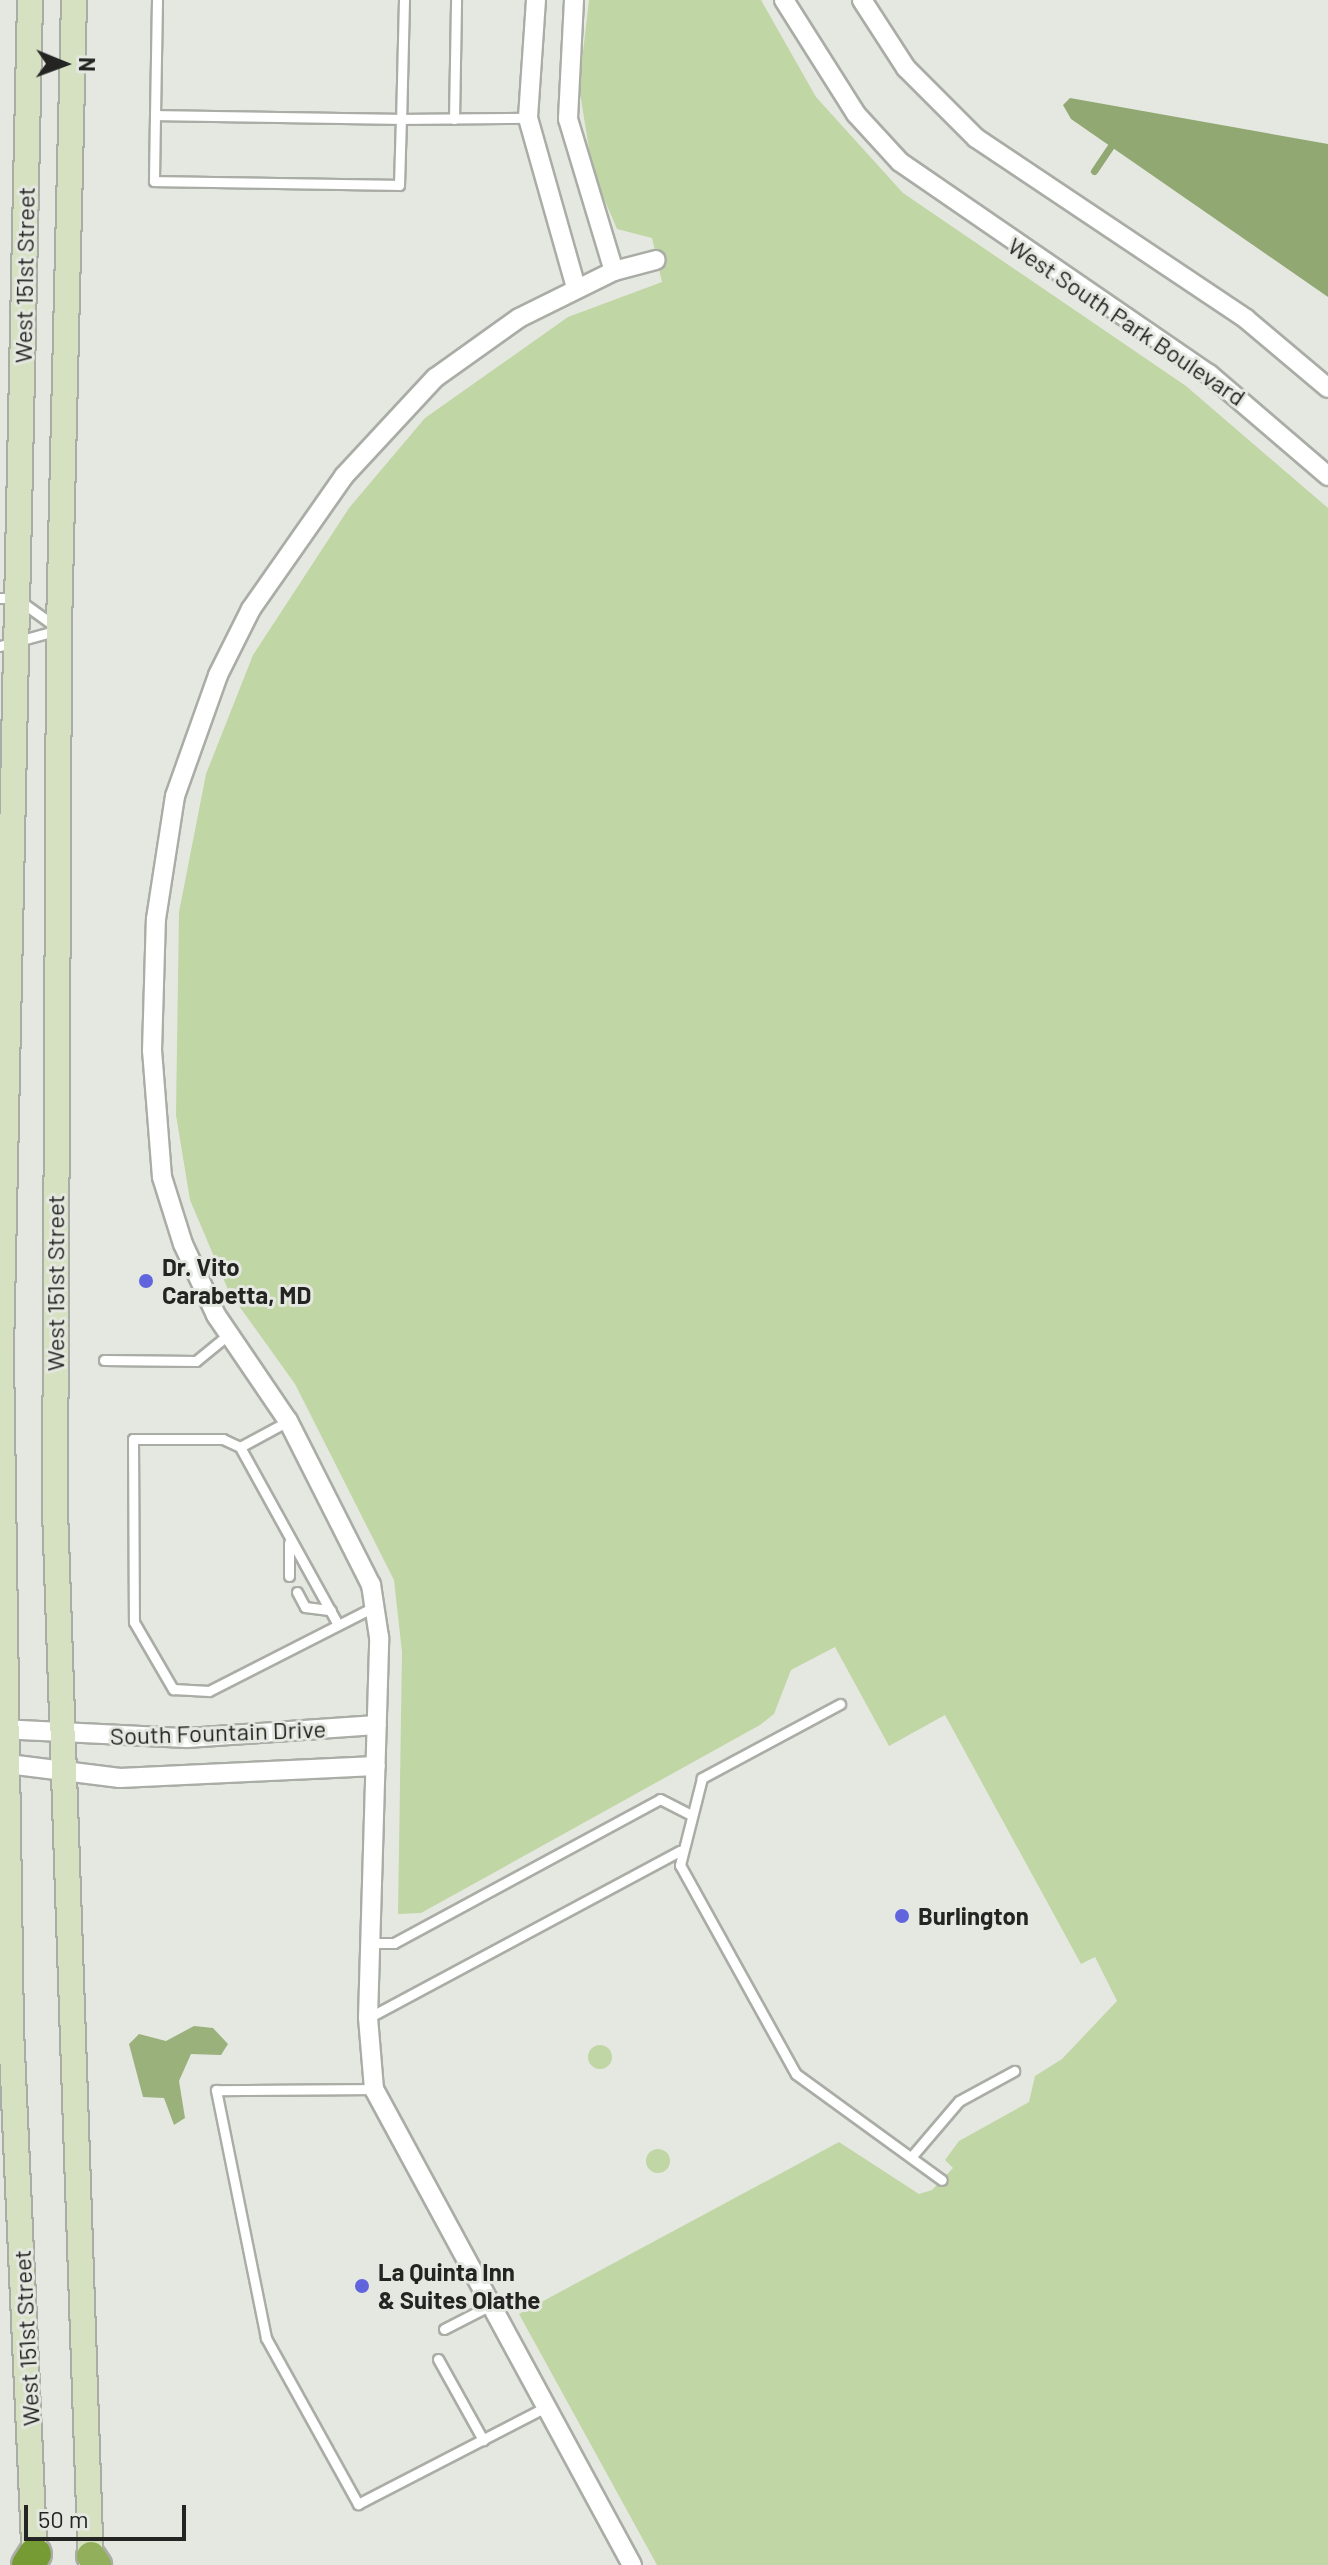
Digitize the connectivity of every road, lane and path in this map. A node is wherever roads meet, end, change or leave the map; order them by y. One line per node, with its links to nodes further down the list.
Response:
1 (30, 0): 19 (main road, West 151st Street)
2 (74, 0): 20 (main road, West 151st Street)
3 (157, 0): 10 (lane)
4 (404, 0): 12 (lane)
5 (456, 0): 13 (lane)
6 (536, 0): 11 (street)
7 (574, 0): 15 (street)
8 (784, 0): 18 (street, West South Park Boulevard)
9 (862, 0): 17 (street)
10 (155, 115): 12 (lane); 12 (lane)
11 (528, 118): 13 (lane); 16 (street)
12 (401, 119): 13 (lane)
13 (454, 119)
14 (656, 260): 15 (street)
15 (614, 271): 16 (street)
16 (576, 288): 22 (street)
17 (1328, 388)
18 (1328, 476)
19 (8, 598): 20 (lane); 21 (main road, West 151st Street)
20 (59, 629): 21 (lane); 35 (main road, West 151st Street)
21 (8, 646): 34 (main road, West 151st Street)
22 (229, 1334): 23 (lane); 24 (street)
23 (104, 1360)
24 (288, 1421): 25 (lane); 29 (street)
25 (240, 1447): 26 (lane); 31 (lane)
26 (289, 1543): 27 (lane); 30 (lane)
27 (289, 1576)
28 (297, 1592): 30 (lane)
29 (376, 1606): 31 (lane); 33 (street)
30 (331, 1610): 31 (lane)
31 (336, 1621)
32 (840, 1704): 39 (lane)
33 (377, 1725): 35 (street, South Fountain Drive); 37 (street)
34 (4, 1729): 35 (street, South Fountain Drive); 36 (main road, West 151st Street)
35 (58, 1734): 38 (main road, West 151st Street)
36 (4, 1763): 38 (street, South Fountain Drive); 52 (main road, West 151st Street)
37 (376, 1766): 38 (street, South Fountain Drive); 41 (street)
38 (60, 1774): 53 (main road, West 151st Street)
39 (690, 1814): 40 (lane); 41 (lane)
40 (680, 1851): 42 (lane); 45 (lane)
41 (371, 1943): 42 (street)
42 (368, 2018): 44 (street)
43 (1014, 2071): 45 (lane)
44 (374, 2089): 47 (street); 51 (lane)
45 (912, 2156): 46 (lane)
46 (942, 2180)
47 (489, 2306): 48 (lane); 50 (street)
48 (444, 2329)
49 (438, 2359): 51 (lane)
50 (544, 2408): 51 (lane); 54 (street)
51 (483, 2440)
52 (33, 2561)
53 (93, 2562)
54 (632, 2565)

